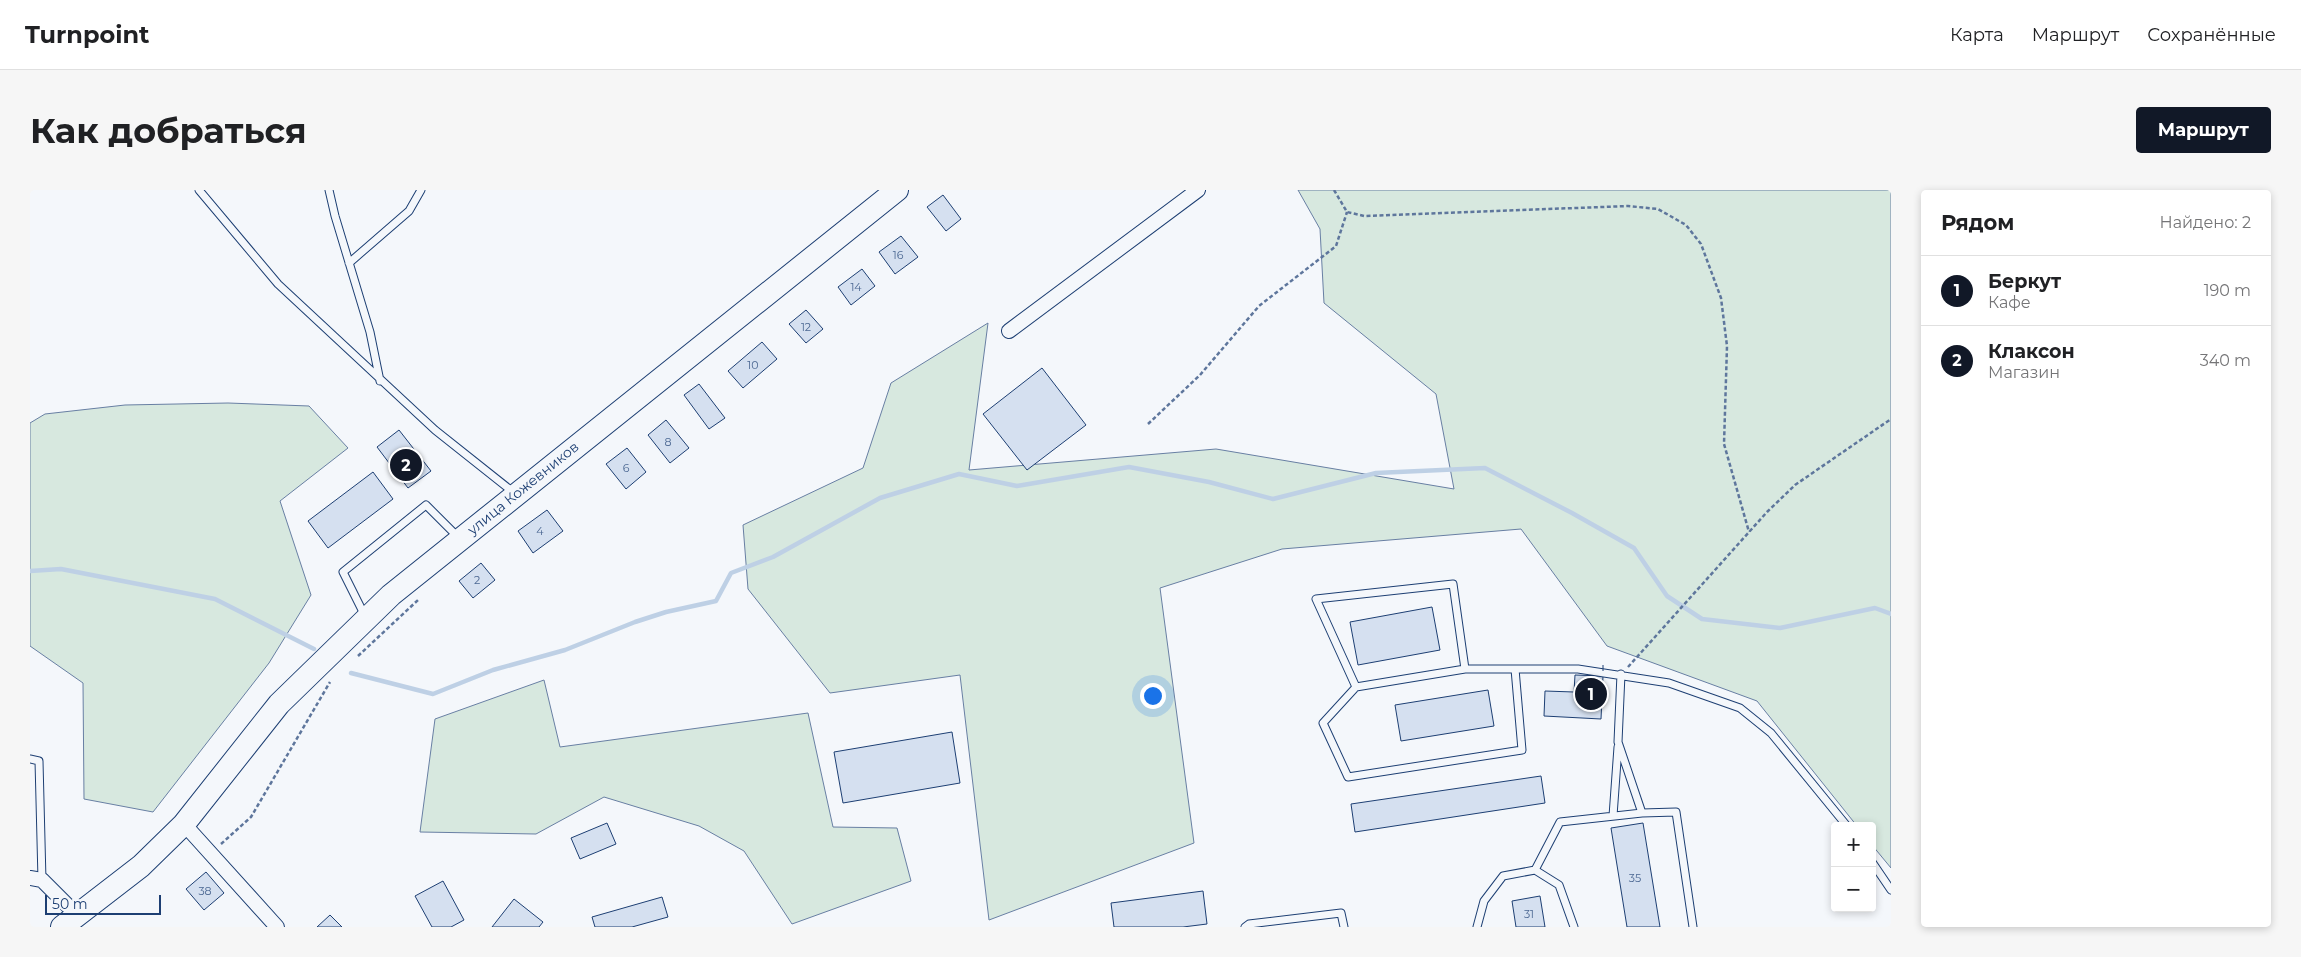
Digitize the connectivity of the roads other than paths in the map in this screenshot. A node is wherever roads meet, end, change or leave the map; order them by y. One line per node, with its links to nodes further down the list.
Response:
1 (199, 190): 8 (lane)
2 (329, 190): 6 (lane)
3 (421, 190): 6 (lane)
4 (897, 190): 9 (main road, улица Кожевников)
5 (1198, 190): 7 (street)
6 (349, 264): 8 (lane)
7 (1009, 331)
8 (380, 381): 9 (lane)
9 (516, 494): 10 (main road, улица Кожевников)
10 (460, 539): 11 (main road, улица Кожевников); 11 (lane)
11 (367, 618): 21 (main road, улица Кожевников)
12 (1465, 669): 13 (lane); 15 (lane); 15 (lane)
13 (1515, 669): 14 (lane); 15 (lane)
14 (1621, 674): 16 (lane); 20 (lane)
15 (1356, 688)
16 (1618, 742): 18 (lane); 19 (lane)
17 (30, 759): 24 (lane)
18 (1642, 813): 19 (lane); 32 (lane)
19 (1613, 816): 23 (lane)
20 (1844, 822)
21 (184, 824): 26 (main road, улица Кожевников); 27 (street)
22 (1875, 867): 25 (lane)
23 (1535, 870): 30 (lane); 31 (lane)
24 (36, 879): 26 (street)
25 (1891, 890)
26 (69, 921)
27 (277, 927)
28 (1245, 927): 29 (lane)
29 (1344, 927)
30 (1477, 927)
31 (1574, 927)
32 (1693, 927)

